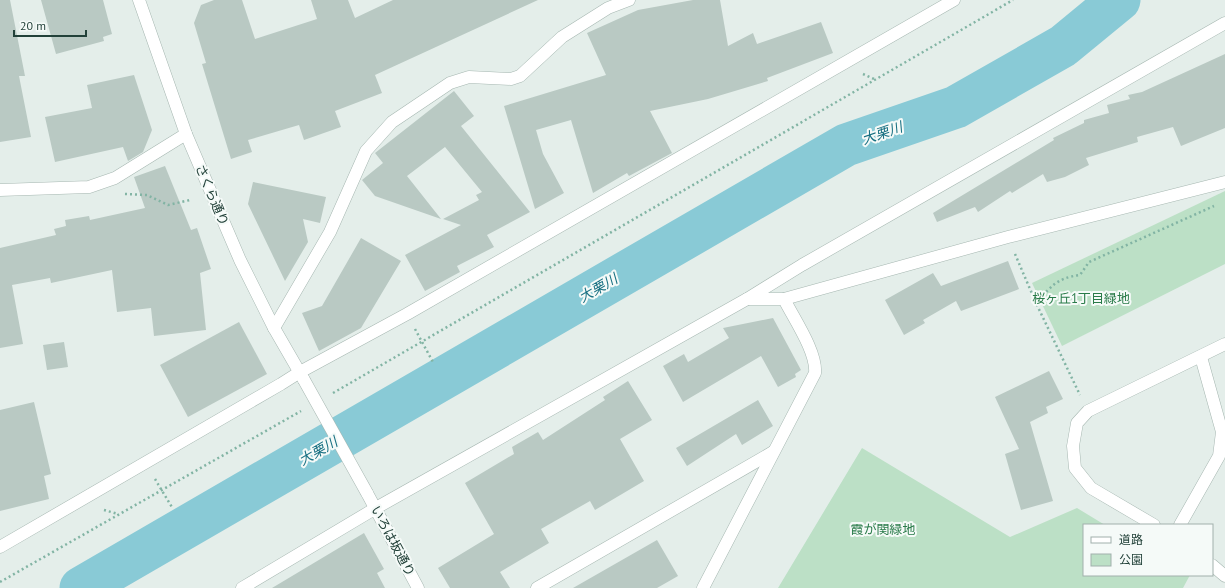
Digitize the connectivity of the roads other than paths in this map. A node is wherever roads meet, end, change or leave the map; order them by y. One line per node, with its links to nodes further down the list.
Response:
1 (140, 0): 5 (street, さくら通り)
2 (629, 0): 10 (street)
3 (954, 0): 13 (street)
4 (1225, 23): 8 (street)
5 (186, 134): 7 (street); 10 (street, さくら通り)
6 (1225, 182): 9 (street)
7 (0, 190)
8 (747, 299): 9 (street); 15 (street)
9 (784, 299): 14 (street)
10 (274, 328): 13 (street, さくら通り)
11 (1225, 344): 12 (street)
12 (1201, 357): 16 (street); 17 (street)
13 (302, 376): 15 (street, いろは坂通り, bridge); 18 (street)
14 (773, 452): 23 (street); 24 (street)
15 (376, 508): 21 (street); 22 (street, いろは坂通り)
16 (1152, 524)
17 (1181, 524)
18 (0, 547)
19 (1213, 566): 20 (street)
20 (1225, 576)
21 (248, 587)
22 (418, 588)
23 (537, 588)
24 (703, 588)

